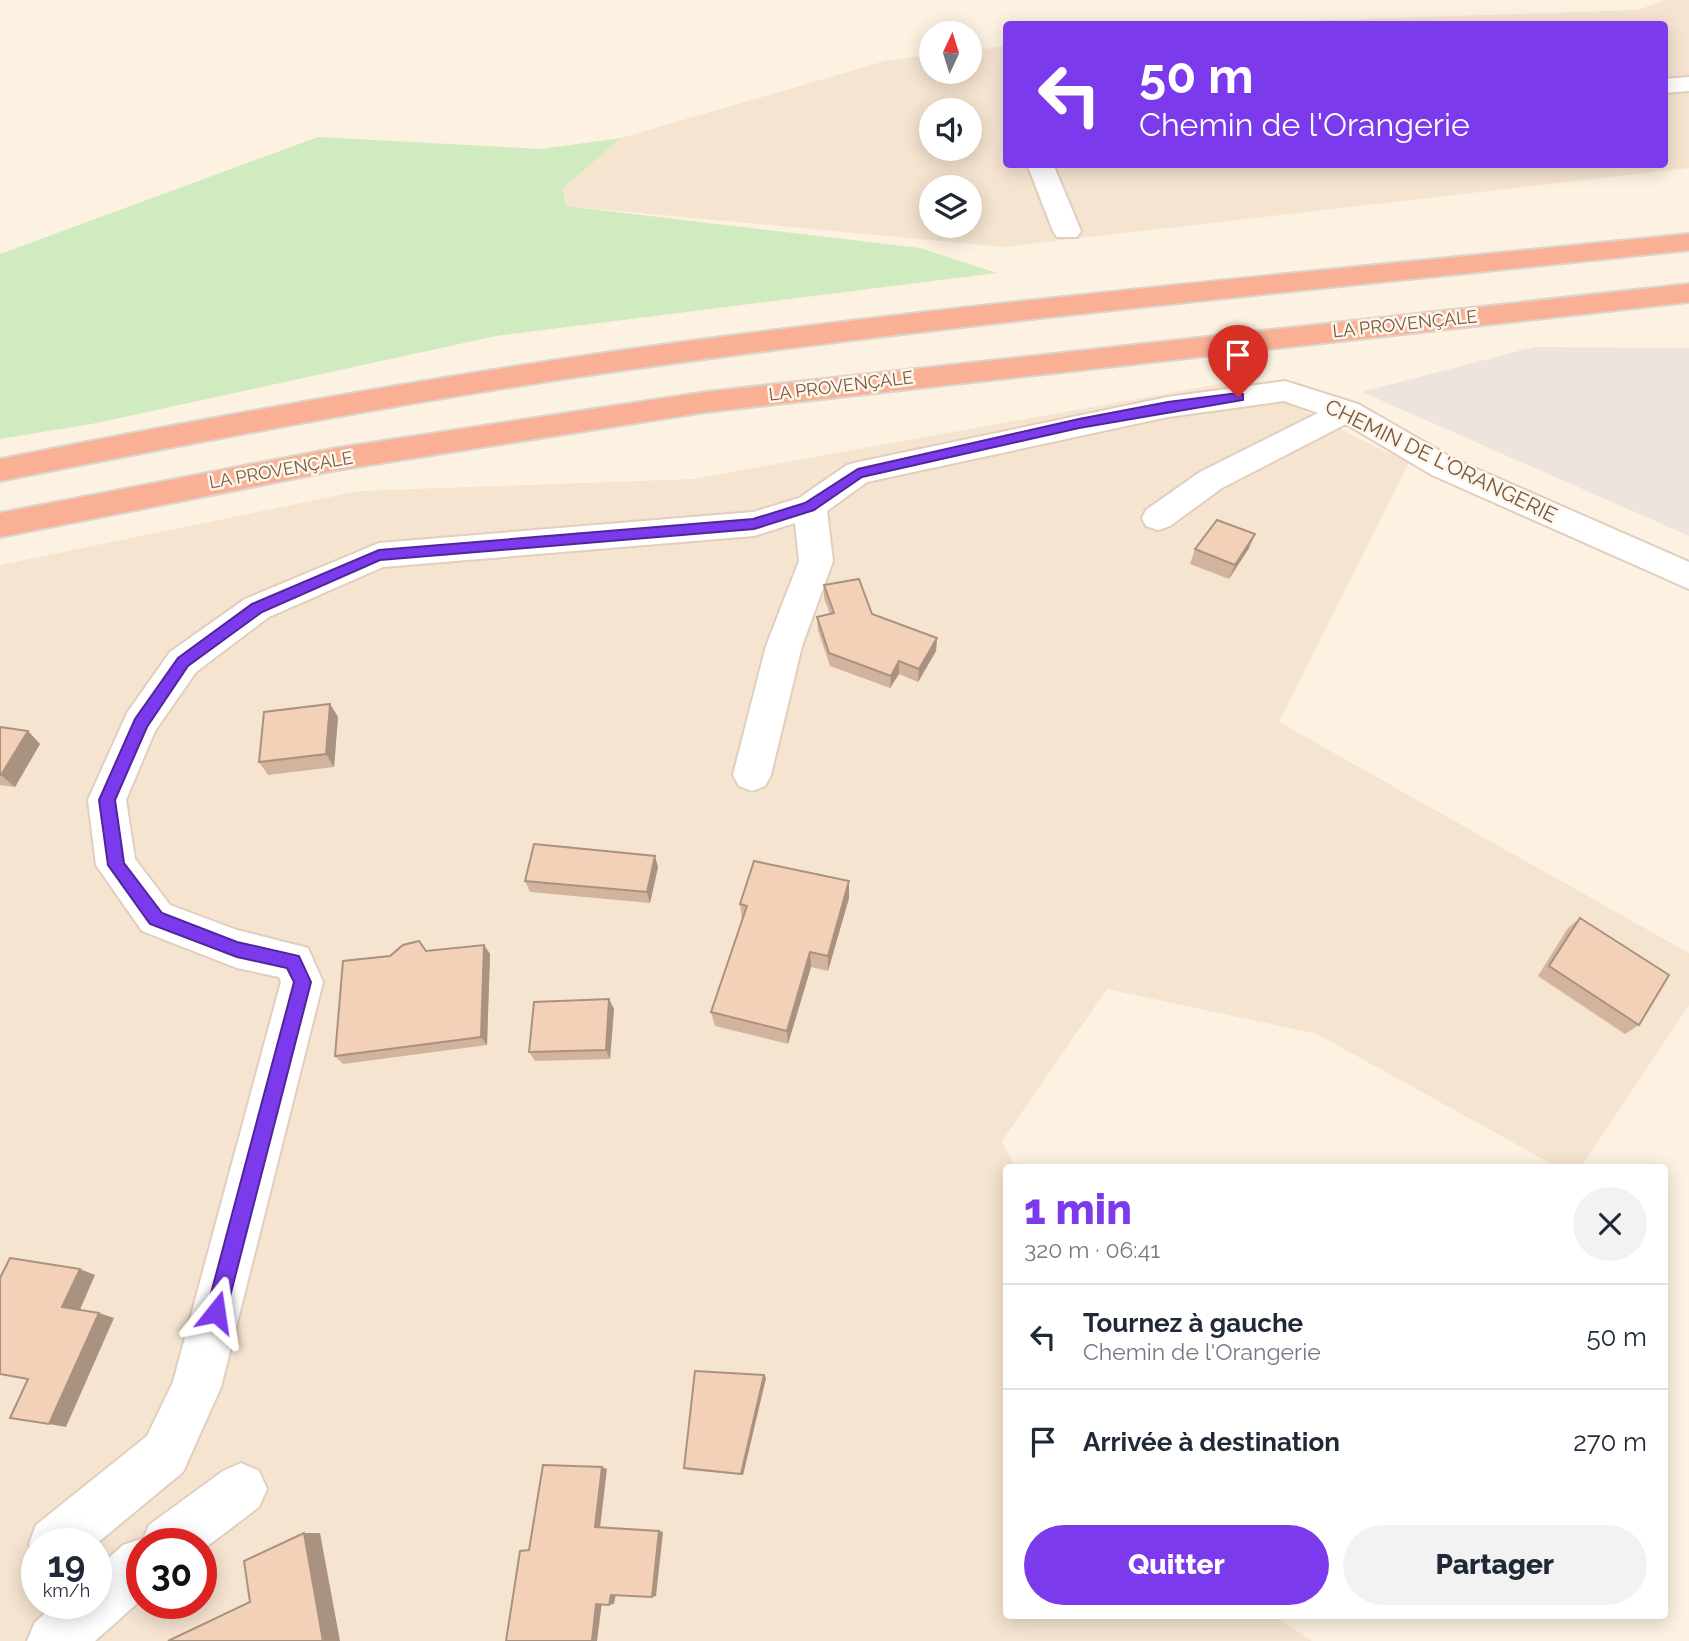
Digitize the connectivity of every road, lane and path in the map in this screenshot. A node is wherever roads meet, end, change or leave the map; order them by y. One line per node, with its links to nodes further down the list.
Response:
1 (1689, 84): 2 (street)
2 (1668, 86)
3 (1042, 168): 4 (street)
4 (1067, 231)
5 (1689, 242): 8 (highway)
6 (1689, 293): 11 (highway, LA PROVENÇALE)
7 (1347, 411): 9 (street, CHEMIN DE L'ORANGERIE); 10 (street); 12 (street, CHEMIN DE L'ORANGERIE)
8 (0, 470)
9 (810, 506): 13 (street); 15 (street, CHEMIN DE L'ORANGERIE)
10 (1158, 518)
11 (0, 525)
12 (1689, 576)
13 (752, 775)
14 (241, 1489): 16 (street)
15 (75, 1528)
16 (189, 1528)
17 (126, 1578): 18 (street)
18 (54, 1641)

